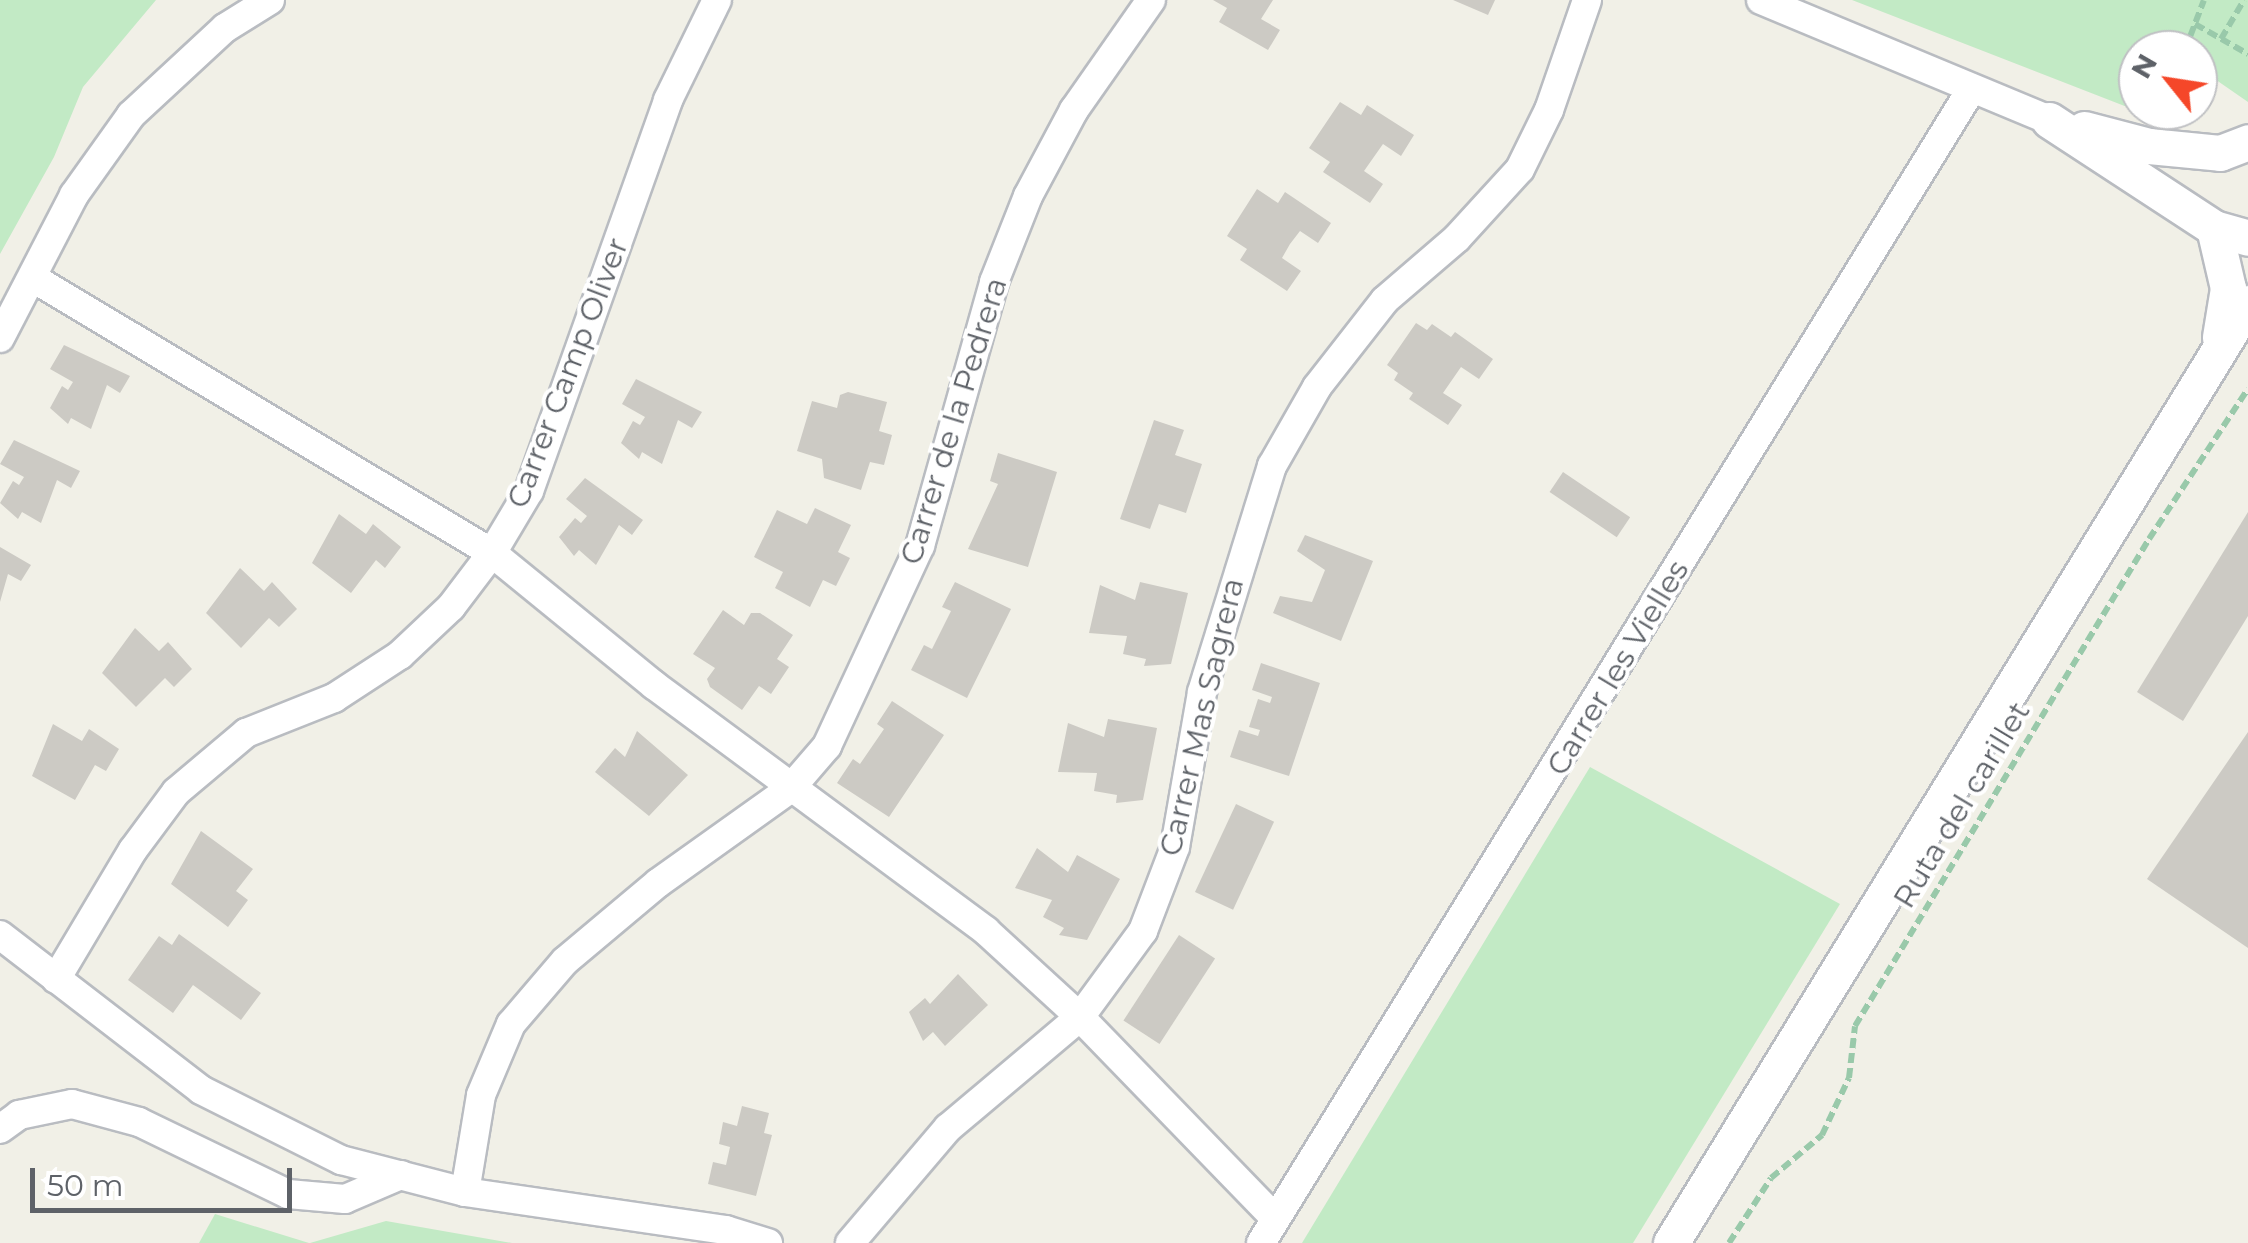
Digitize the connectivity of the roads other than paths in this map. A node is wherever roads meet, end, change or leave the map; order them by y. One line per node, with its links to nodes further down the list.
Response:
1 (270, 0): 12 (street)
2 (717, 0): 16 (street, Carrer Camp Oliver)
3 (1151, 0): 17 (street, Carrer de la Pedrera)
4 (1587, 0): 20 (street, Carrer Mas Sagrera)
5 (1761, 0): 6 (street)
6 (1971, 90): 7 (street); 24 (street, Carrer les Vielles)
7 (2049, 120): 8 (street); 10 (street)
8 (2234, 148): 9 (street)
9 (2248, 176)
10 (2214, 228): 11 (street); 15 (street)
11 (2248, 238)
12 (33, 278): 14 (street); 16 (street)
13 (2248, 304): 15 (street)
14 (0, 338)
15 (2218, 352): 28 (street)
16 (492, 552): 17 (street); 19 (street, Carrer Camp Oliver)
17 (790, 789): 20 (street); 23 (street, Carrer de la Pedrera)
18 (0, 935): 19 (street)
19 (56, 979): 22 (street)
20 (1080, 1017): 24 (street); 26 (street, Carrer Mas Sagrera)
21 (0, 1129): 22 (street)
22 (401, 1175): 23 (street)
23 (465, 1192): 25 (street)
24 (1275, 1218): 27 (street, Carrer les Vielles)
25 (768, 1243)
26 (850, 1243)
27 (1260, 1243)
28 (1671, 1243)

